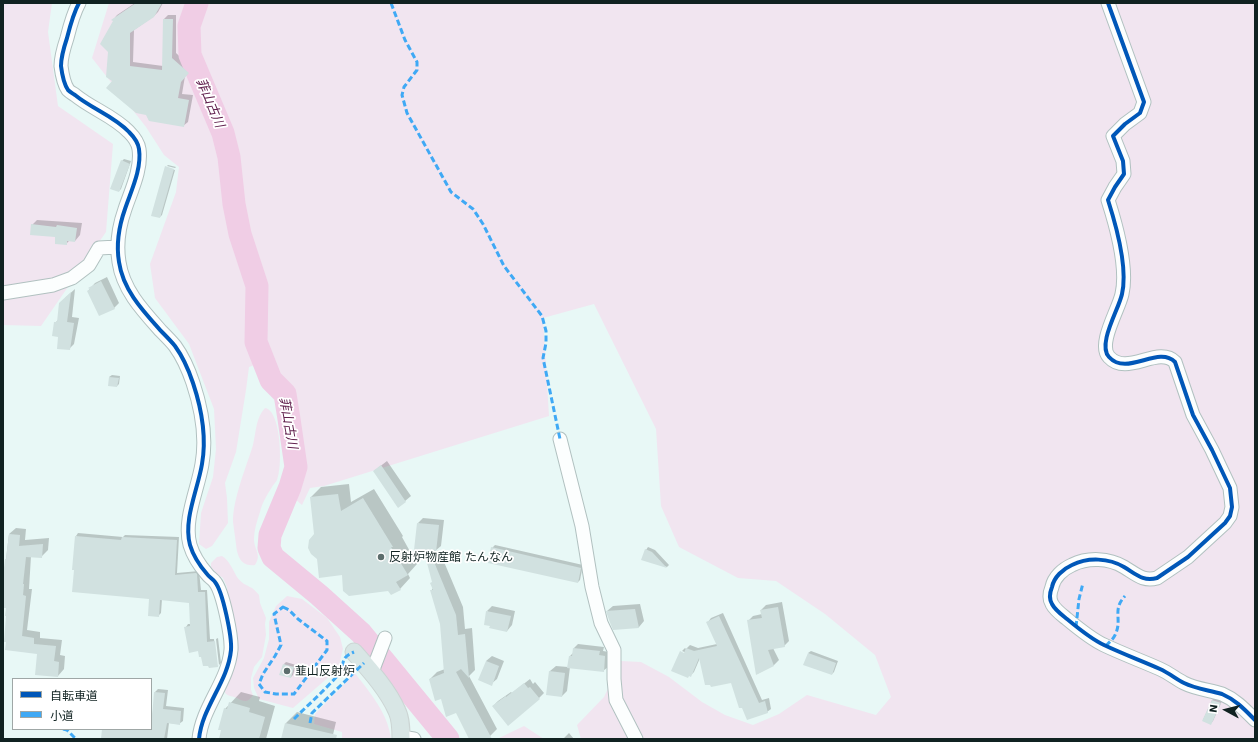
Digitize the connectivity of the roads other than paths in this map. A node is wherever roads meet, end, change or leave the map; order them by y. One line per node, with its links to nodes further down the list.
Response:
1 (79, 3): 3 (street)
2 (1108, 3): 9 (street)
3 (117, 246): 4 (street); 11 (street)
4 (3, 293)
5 (560, 439): 12 (street)
6 (385, 638): 8 (street)
7 (354, 652): 8 (main road)
8 (373, 667): 10 (main road)
9 (1255, 720)
10 (405, 738)
11 (200, 739)
12 (636, 739)

